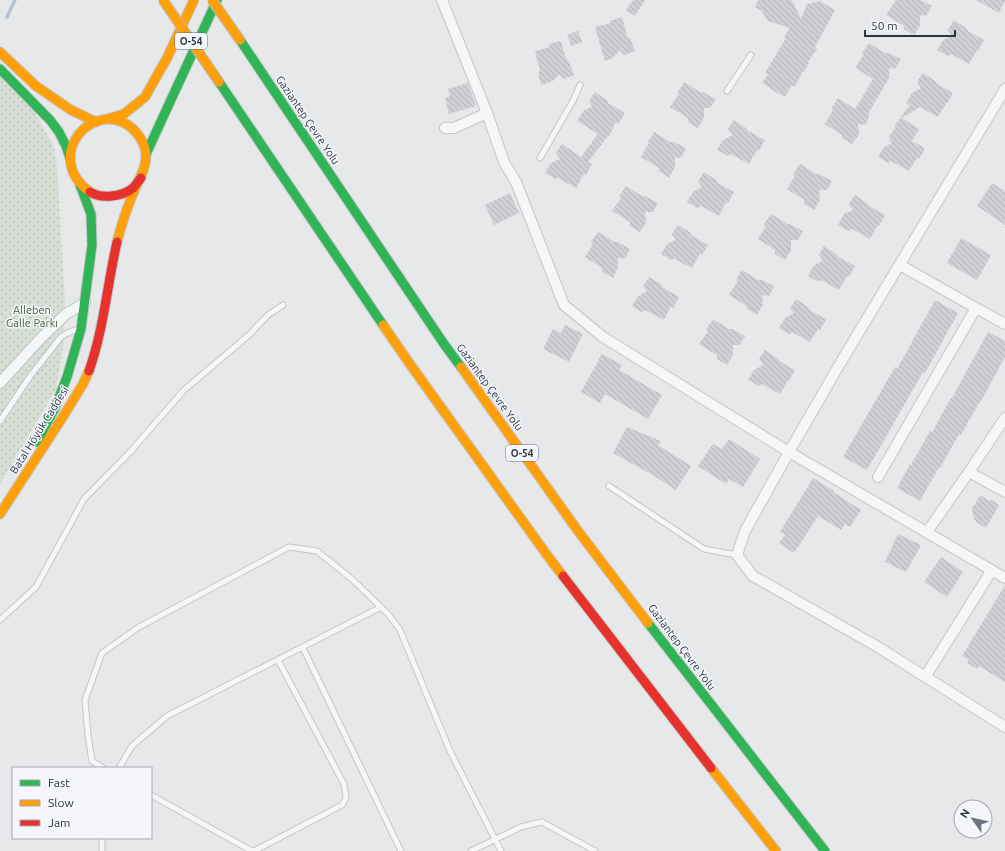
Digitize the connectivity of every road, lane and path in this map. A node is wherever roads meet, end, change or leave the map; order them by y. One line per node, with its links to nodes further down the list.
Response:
1 (163, 0): 57 (main road, O-54, bridge)
2 (194, 0): 13 (main road, Batal Höyük Caddesi)
3 (212, 0): 58 (main road, Gaziantep Çevre Yolu / O-54, bridge)
4 (217, 0): 15 (main road, Batal Höyük Caddesi)
5 (442, 0): 12 (street)
6 (0, 52): 13 (main road)
7 (751, 55): 11 (lane)
8 (0, 69): 16 (main road)
9 (580, 85): 17 (lane)
10 (1005, 89): 20 (street)
11 (727, 91)
12 (487, 113): 14 (street); 29 (street)
13 (99, 121): 15 (main road); 16 (main road, Batal Höyük Caddesi)
14 (446, 128)
15 (146, 154): 18 (main road, Batal Höyük Caddesi)
16 (70, 158): 19 (main road, Batal Höyük Caddesi)
17 (540, 158)
18 (140, 178): 19 (main road, Batal Höyük Caddesi); 34 (main road, Batal Höyük Caddesi)
19 (80, 185): 21 (main road, Batal Höyük Caddesi)
20 (900, 265): 23 (street); 29 (street)
21 (85, 303): 25 (main road, Batal Höyük Caddesi); 26 (street)
22 (283, 305): 41 (lane)
23 (976, 308): 24 (street); 31 (street)
24 (1005, 324)
25 (81, 329): 28 (lane); 34 (main road, Batal Höyük Caddesi)
26 (0, 383)
27 (1005, 418): 30 (street)
28 (0, 421)
29 (789, 452): 36 (street); 37 (street)
30 (969, 472): 33 (street); 36 (street)
31 (878, 477)
32 (609, 486): 37 (lane)
33 (1005, 492)
34 (6, 505): 35 (main road)
35 (0, 514)
36 (927, 532): 38 (street)
37 (737, 555): 44 (street)
38 (992, 570): 39 (street); 44 (street)
39 (1005, 578)
40 (381, 607): 42 (lane); 46 (lane); 50 (lane)
41 (0, 620)
42 (303, 648): 43 (lane); 53 (lane)
43 (278, 660): 47 (lane); 52 (lane)
44 (925, 677): 45 (street)
45 (1005, 727)
46 (101, 767)
47 (120, 767)
48 (152, 796): 52 (lane)
49 (102, 839): 51 (lane)
50 (495, 839): 54 (lane); 55 (lane); 56 (lane)
51 (102, 851)
52 (253, 851)
53 (401, 851)
54 (471, 851)
55 (501, 851)
56 (595, 851)
57 (776, 851)
58 (825, 851)

